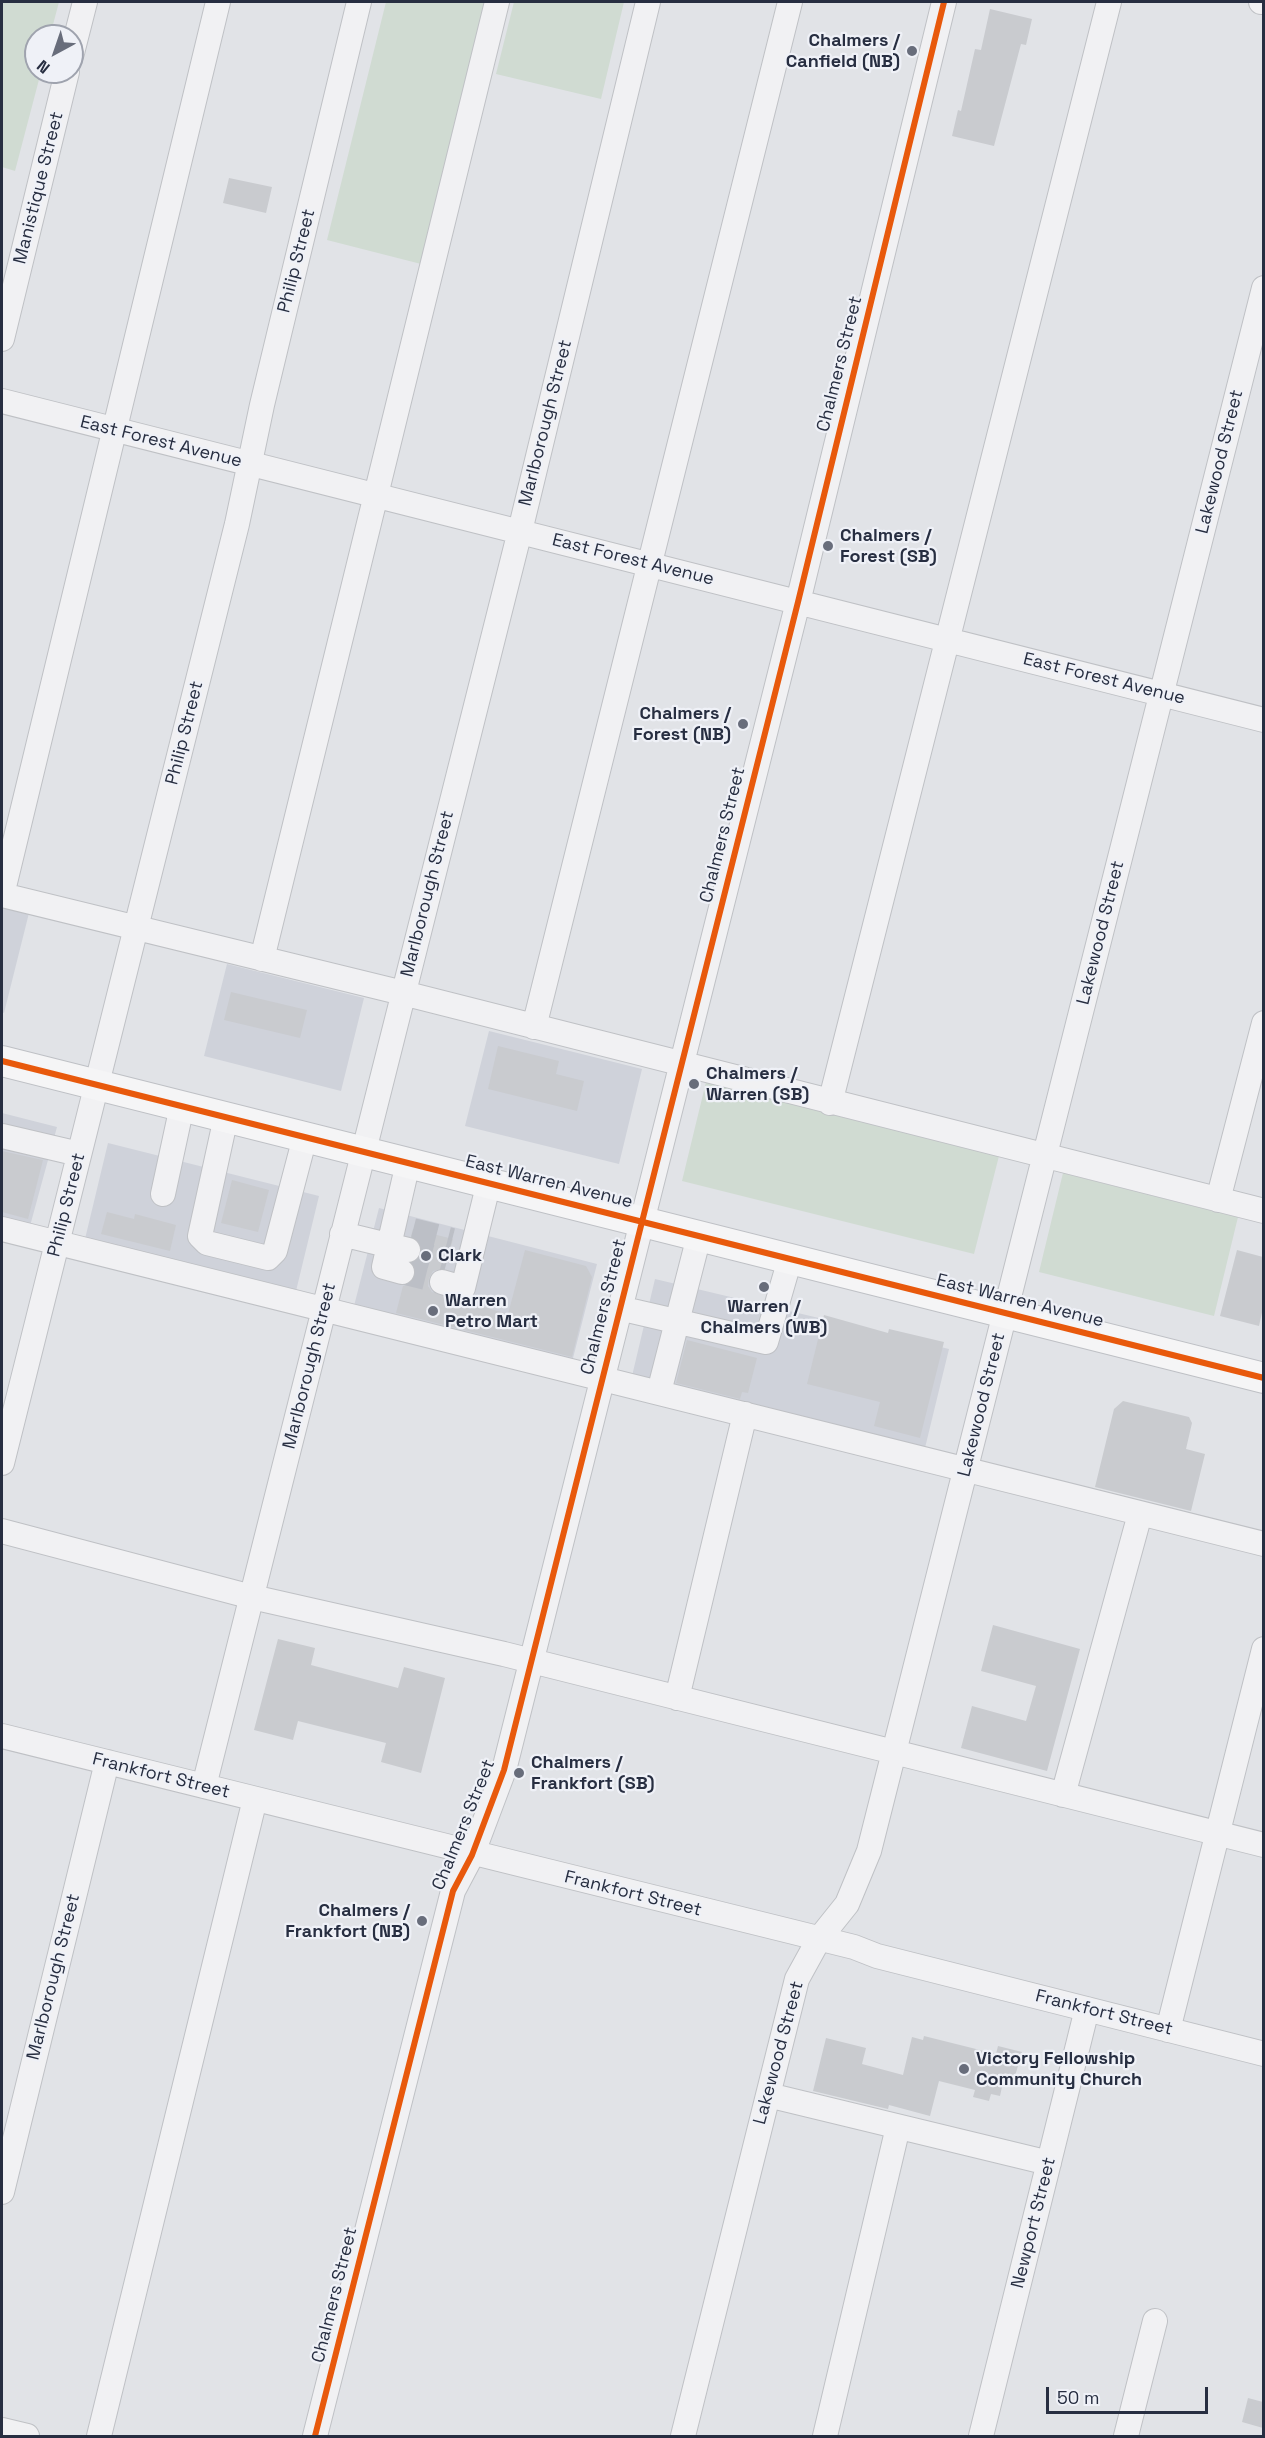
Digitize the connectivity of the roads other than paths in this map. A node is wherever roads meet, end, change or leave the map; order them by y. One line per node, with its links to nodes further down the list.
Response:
1 (85, 2): 9 (street)
2 (218, 2): 14 (street)
3 (359, 2): 15 (street, Philip Street)
4 (497, 2): 16 (street)
5 (648, 2): 17 (street, Marlborough Street)
6 (790, 2): 18 (street)
7 (944, 2): 19 (street, Chalmers Street)
8 (1109, 2): 20 (street)
9 (79, 24)
10 (64, 84): 12 (street, Manistique Street)
11 (1263, 288): 21 (street, Lakewood Street)
12 (2, 339)
13 (2, 401): 14 (street, East Forest Avenue)
14 (115, 430): 15 (street, East Forest Avenue); 23 (street)
15 (250, 464): 16 (street, East Forest Avenue); 24 (street, Philip Street)
16 (376, 495): 17 (street, East Forest Avenue); 25 (street)
17 (520, 531): 18 (street, East Forest Avenue); 26 (street, Marlborough Street)
18 (651, 564): 19 (street, East Forest Avenue); 28 (street)
19 (798, 602): 20 (street, East Forest Avenue); 29 (street, Chalmers Street)
20 (947, 639): 21 (street, East Forest Avenue); 32 (street)
21 (1162, 693): 22 (street, East Forest Avenue); 39 (street, Lakewood Street)
22 (1263, 720)
23 (2, 895): 24 (street)
24 (136, 928): 25 (street); 31 (street, Philip Street)
25 (262, 959): 26 (street)
26 (403, 993): 28 (street); 37 (street, Marlborough Street)
27 (1263, 1023): 43 (street)
28 (534, 1027): 29 (street)
29 (681, 1065): 32 (street); 45 (street, Chalmers Street)
30 (3, 1066): 31 (main road, East Warren Avenue)
31 (97, 1084): 33 (main road, East Warren Avenue); 38 (street, Philip Street)
32 (830, 1103): 39 (street)
33 (182, 1106): 34 (main road, East Warren Avenue); 42 (street)
34 (226, 1117): 36 (main road, East Warren Avenue); 36 (street)
35 (2, 1136): 38 (street)
36 (306, 1137): 37 (main road, East Warren Avenue)
37 (363, 1151): 40 (main road, East Warren Avenue); 47 (street, Marlborough Street)
38 (79, 1154): 49 (street, Philip Street)
39 (1045, 1157): 43 (street); 54 (street, Lakewood Street)
40 (408, 1163): 41 (main road, East Warren Avenue); 47 (street)
41 (489, 1182): 45 (main road, East Warren Avenue); 51 (street)
42 (163, 1194)
43 (1218, 1200): 44 (street)
44 (1263, 1211)
45 (641, 1221): 48 (main road, East Warren Avenue); 52 (street, Chalmers Street)
46 (2, 1229): 49 (street)
47 (342, 1234): 53 (street, Marlborough Street)
48 (699, 1236): 50 (main road, East Warren Avenue); 55 (street)
49 (57, 1244): 53 (street); 60 (street, Philip Street)
50 (790, 1258): 54 (main road, East Warren Avenue); 55 (street)
51 (456, 1259)
52 (619, 1308): 55 (street); 56 (street, Chalmers Street)
53 (323, 1310): 56 (street); 65 (street, Marlborough Street)
54 (1005, 1313): 57 (main road, East Warren Avenue); 61 (street, Lakewood Street)
55 (678, 1321): 58 (street)
56 (602, 1377): 58 (street); 67 (street, Chalmers Street)
57 (1263, 1378)
58 (659, 1392): 59 (street)
59 (745, 1414): 61 (street); 68 (street)
60 (2, 1463)
61 (965, 1470): 62 (street); 70 (street, Lakewood Street)
62 (1140, 1514): 64 (street); 73 (street)
63 (2, 1531): 65 (street)
64 (1263, 1544)
65 (252, 1597): 67 (street); 72 (street, Marlborough Street)
66 (1263, 1649): 75 (street)
67 (531, 1661): 68 (street); 77 (street, Chalmers Street)
68 (677, 1698): 70 (street)
69 (2, 1736): 71 (street, Frankfort Street)
70 (894, 1753): 73 (street); 78 (street, Lakewood Street)
71 (107, 1762): 72 (street, Frankfort Street); 85 (street, Marlborough Street)
72 (204, 1786): 74 (street, Frankfort Street)
73 (1063, 1795): 75 (street)
74 (255, 1799): 77 (street, Frankfort Street); 89 (street)
75 (1217, 1833): 76 (street); 80 (street)
76 (1263, 1845)
77 (472, 1855): 78 (street, Frankfort Street); 90 (street, Chalmers Street)
78 (819, 1939): 79 (street, Frankfort Street); 82 (street, Lakewood Street)
79 (1087, 2009): 80 (street, Frankfort Street); 84 (street, Newport Street)
80 (1168, 2030): 81 (street, Frankfort Street)
81 (1263, 2054)
82 (768, 2095): 83 (street); 91 (street, Lakewood Street)
83 (898, 2127): 84 (street); 92 (street)
84 (1049, 2163): 93 (street, Newport Street)
85 (2, 2192)
86 (1155, 2321): 94 (street)
87 (2, 2430): 88 (street)
88 (27, 2436)
89 (99, 2436)
90 (315, 2436)
91 (683, 2436)
92 (825, 2436)
93 (981, 2436)
94 (1126, 2436)

